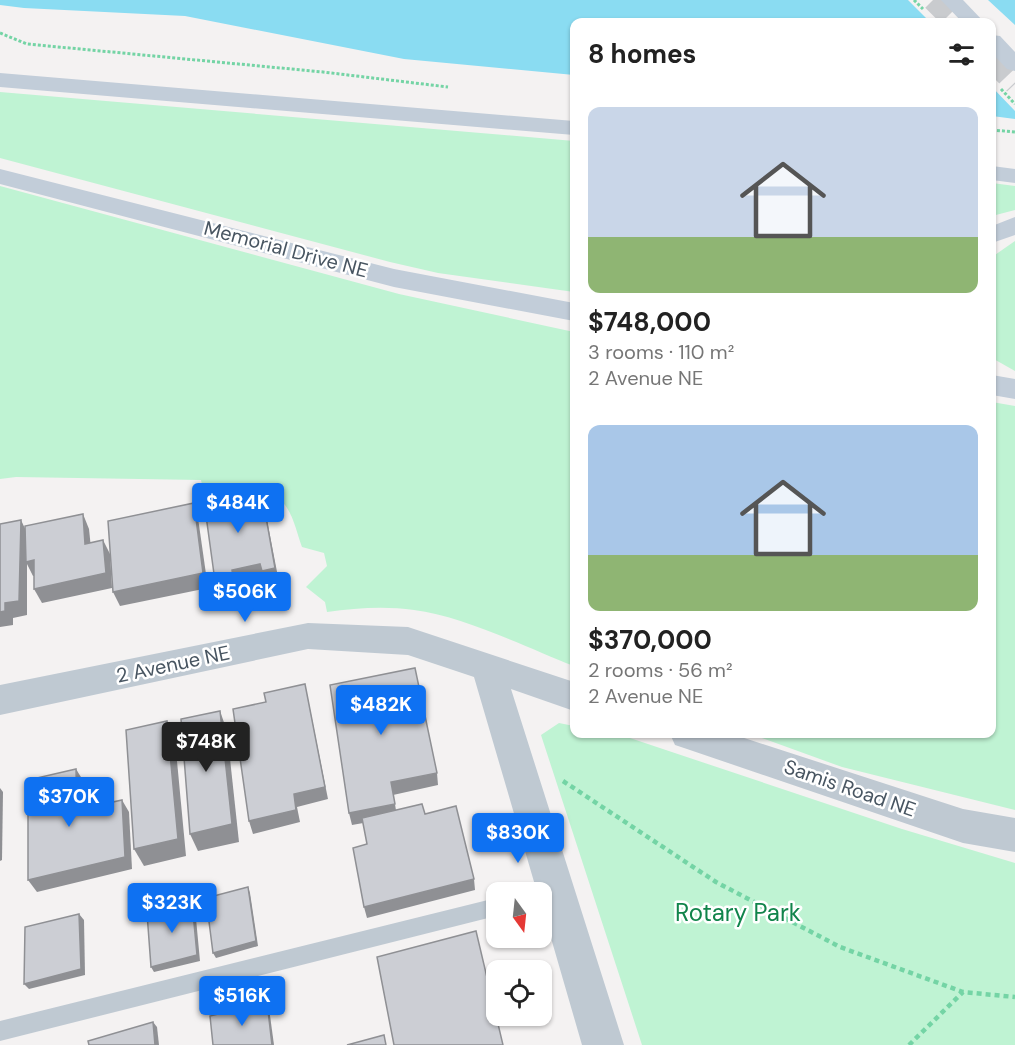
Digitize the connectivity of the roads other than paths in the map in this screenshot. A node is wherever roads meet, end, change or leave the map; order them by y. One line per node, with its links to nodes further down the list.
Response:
1 (951, 0): 2 (main road)
2 (969, 18)
3 (996, 45): 4 (main road)
4 (1015, 64)
5 (0, 80): 6 (main road)
6 (570, 128)
7 (996, 174): 9 (main road)
8 (0, 176): 12 (main road, Memorial Drive NE)
9 (1015, 176)
10 (1015, 225): 11 (main road)
11 (996, 233)
12 (570, 311)
13 (996, 386): 14 (main road)
14 (1015, 389)
15 (487, 666): 16 (street); 17 (street, 2 Avenue NE); 20 (street)
16 (570, 695)
17 (0, 700)
18 (699, 738): 19 (street, Samis Road NE)
19 (1015, 835)
20 (546, 882)
21 (552, 902): 24 (street)
22 (486, 910): 23 (lane)
23 (0, 1031)
24 (603, 1045)

